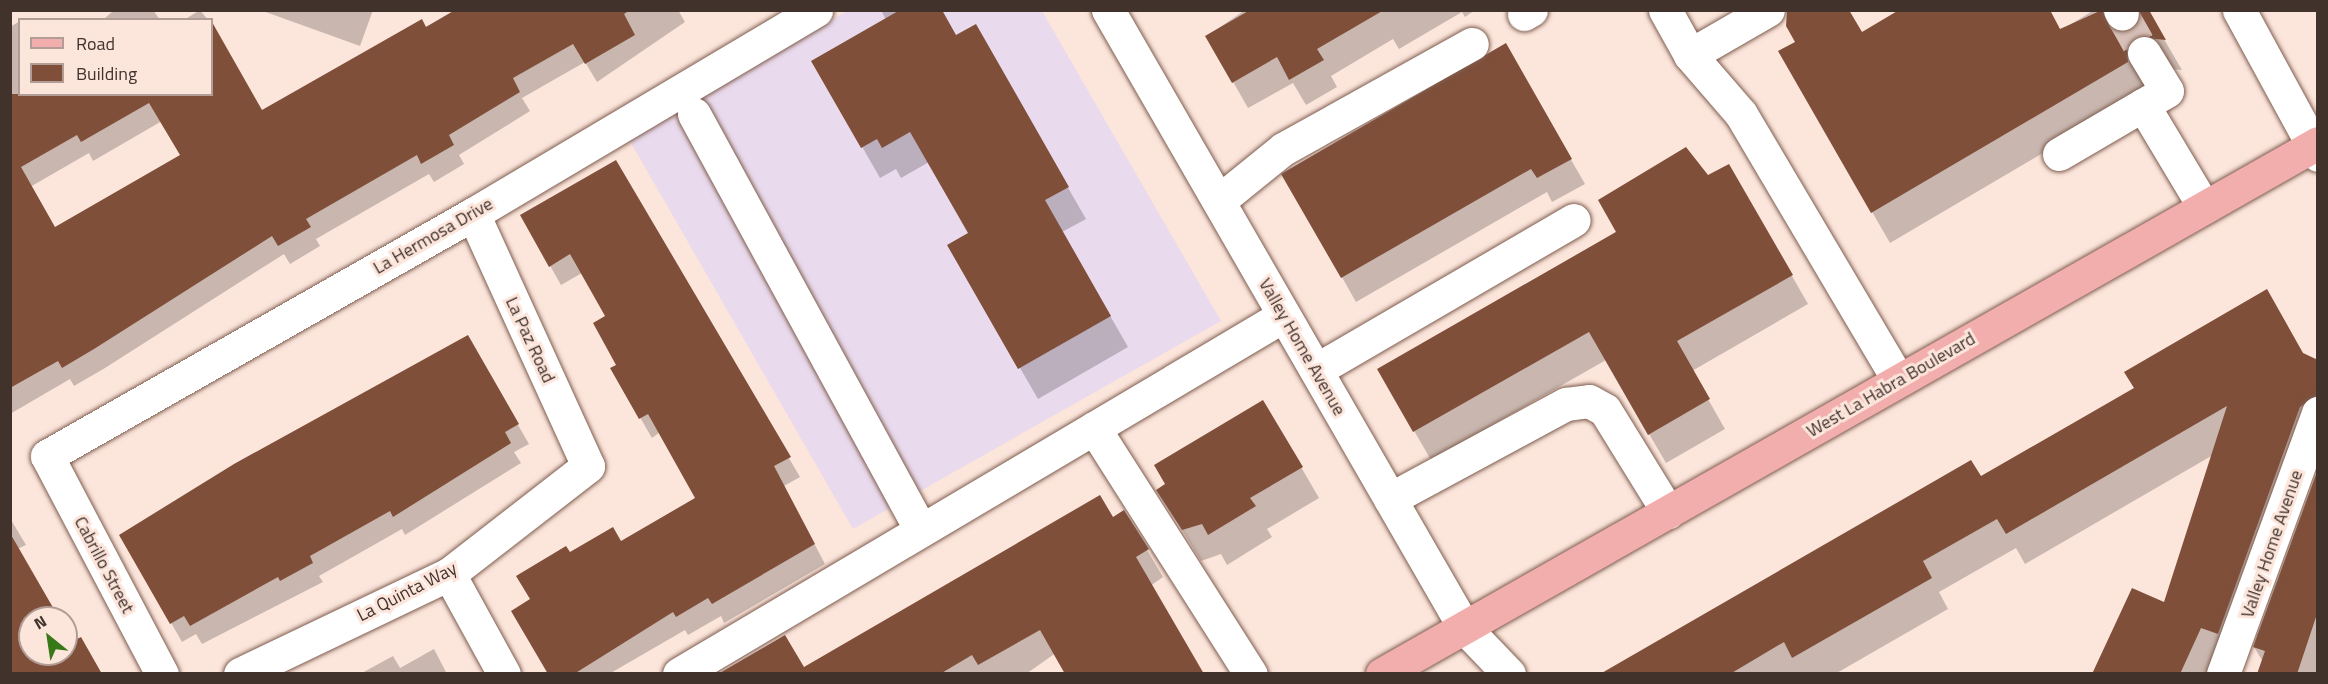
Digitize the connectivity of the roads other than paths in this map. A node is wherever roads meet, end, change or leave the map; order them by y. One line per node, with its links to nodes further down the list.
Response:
1 (816, 10): 15 (street, La Hermosa Drive)
2 (1108, 10): 13 (street, Valley Home Avenue)
3 (1665, 10): 8 (street)
4 (1768, 10): 8 (street)
5 (2239, 10): 11 (street)
6 (1472, 44): 13 (street)
7 (2144, 53): 9 (street)
8 (1690, 55): 19 (street)
9 (2144, 105): 12 (street); 14 (street)
10 (694, 114): 26 (street)
11 (2316, 148): 14 (main road, West La Habra Boulevard)
12 (2059, 154)
13 (1220, 200): 17 (street, Valley Home Avenue)
14 (2204, 207): 19 (main road, West La Habra Boulevard)
15 (473, 214): 22 (street, La Hermosa Drive); 23 (street, La Paz Road)
16 (1575, 220): 18 (street)
17 (1283, 316): 18 (street, Valley Home Avenue); 21 (street)
18 (1316, 370): 24 (street, Valley Home Avenue)
19 (1898, 380): 25 (main road, West La Habra Boulevard)
20 (2318, 413): 36 (street, Valley Home Avenue)
21 (1094, 428): 26 (street); 33 (street)
22 (47, 456): 29 (street, Cabrillo Street)
23 (588, 466): 27 (street, La Quinta Way)
24 (1390, 499): 25 (street); 28 (street, Valley Home Avenue)
25 (1668, 512): 28 (main road, West La Habra Boulevard)
26 (921, 530): 32 (street)
27 (449, 574): 30 (street, La Quinta Way); 31 (street)
28 (1464, 627): 34 (main road, West La Habra Boulevard); 35 (street, Valley Home Avenue)
29 (162, 674)
30 (240, 674)
31 (504, 674)
32 (679, 674)
33 (1251, 674)
34 (1382, 674)
35 (1509, 674)
36 (2223, 674)

